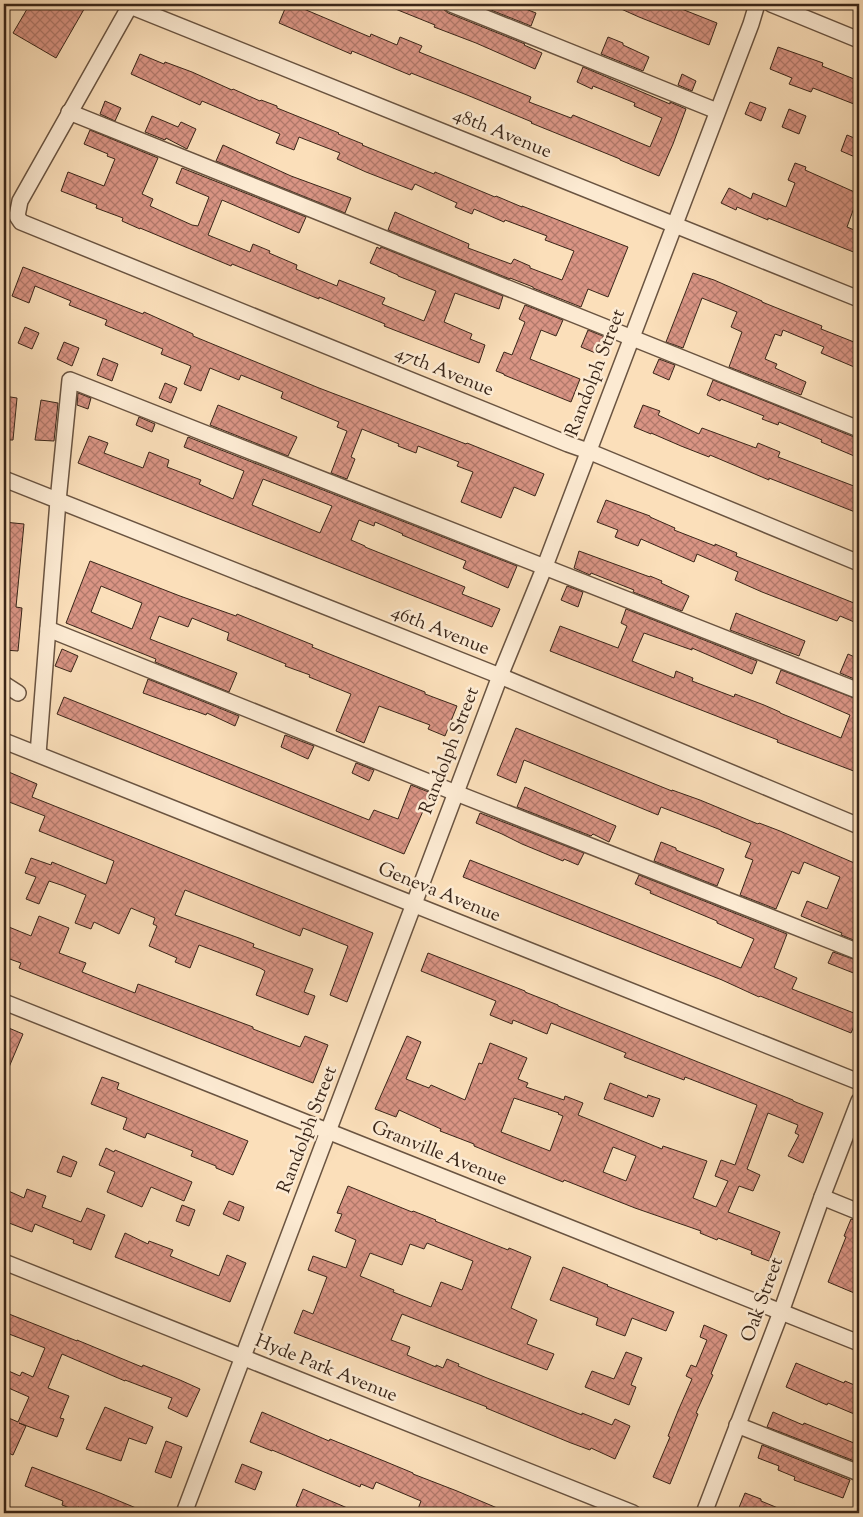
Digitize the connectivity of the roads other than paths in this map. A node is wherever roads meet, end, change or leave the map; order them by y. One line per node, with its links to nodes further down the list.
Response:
1 (451, 4): 7 (street)
2 (757, 4): 7 (street, Randolph Street)
3 (771, 4): 5 (street)
4 (131, 5): 6 (street); 8 (street, 48th Avenue)
5 (859, 40)
6 (69, 112): 10 (street); 12 (street, 47th Avenue)
7 (717, 112): 8 (street, Randolph Street)
8 (674, 225): 9 (street, 48th Avenue); 10 (street, Randolph Street)
9 (859, 299)
10 (631, 338): 11 (street); 12 (street, Randolph Street)
11 (859, 429)
12 (588, 451): 15 (street, 47th Avenue); 16 (street, Randolph Street)
13 (4, 480): 14 (street, 46th Avenue)
14 (58, 501): 16 (street); 17 (street); 18 (street, 46th Avenue)
15 (859, 563)
16 (545, 566): 18 (street, Randolph Street); 20 (street)
17 (48, 629): 23 (street); 24 (street)
18 (500, 676): 24 (street, Randolph Street); 25 (street, 46th Avenue)
19 (4, 684): 21 (street)
20 (859, 691)
21 (18, 693)
22 (4, 741): 23 (street, Geneva Avenue)
23 (38, 754): 26 (street, Geneva Avenue)
24 (456, 793): 26 (street, Randolph Street); 27 (street)
25 (859, 826)
26 (414, 905): 29 (street, Geneva Avenue); 31 (street, Randolph Street)
27 (859, 952)
28 (4, 1002): 31 (street, Granville Avenue)
29 (859, 1082)
30 (859, 1101): 32 (street, Oak Street)
31 (328, 1131): 35 (street, Granville Avenue); 37 (street, Randolph Street)
32 (822, 1197): 33 (street); 35 (street, Oak Street)
33 (859, 1212)
34 (4, 1262): 37 (street, Hyde Park Avenue)
35 (781, 1312): 36 (street, Granville Avenue); 38 (street, Oak Street)
36 (859, 1343)
37 (244, 1357): 40 (street, Randolph Street); 41 (street, Hyde Park Avenue)
38 (737, 1425): 39 (street); 42 (street, Oak Street)
39 (859, 1473)
40 (184, 1513)
41 (633, 1513)
42 (704, 1513)

